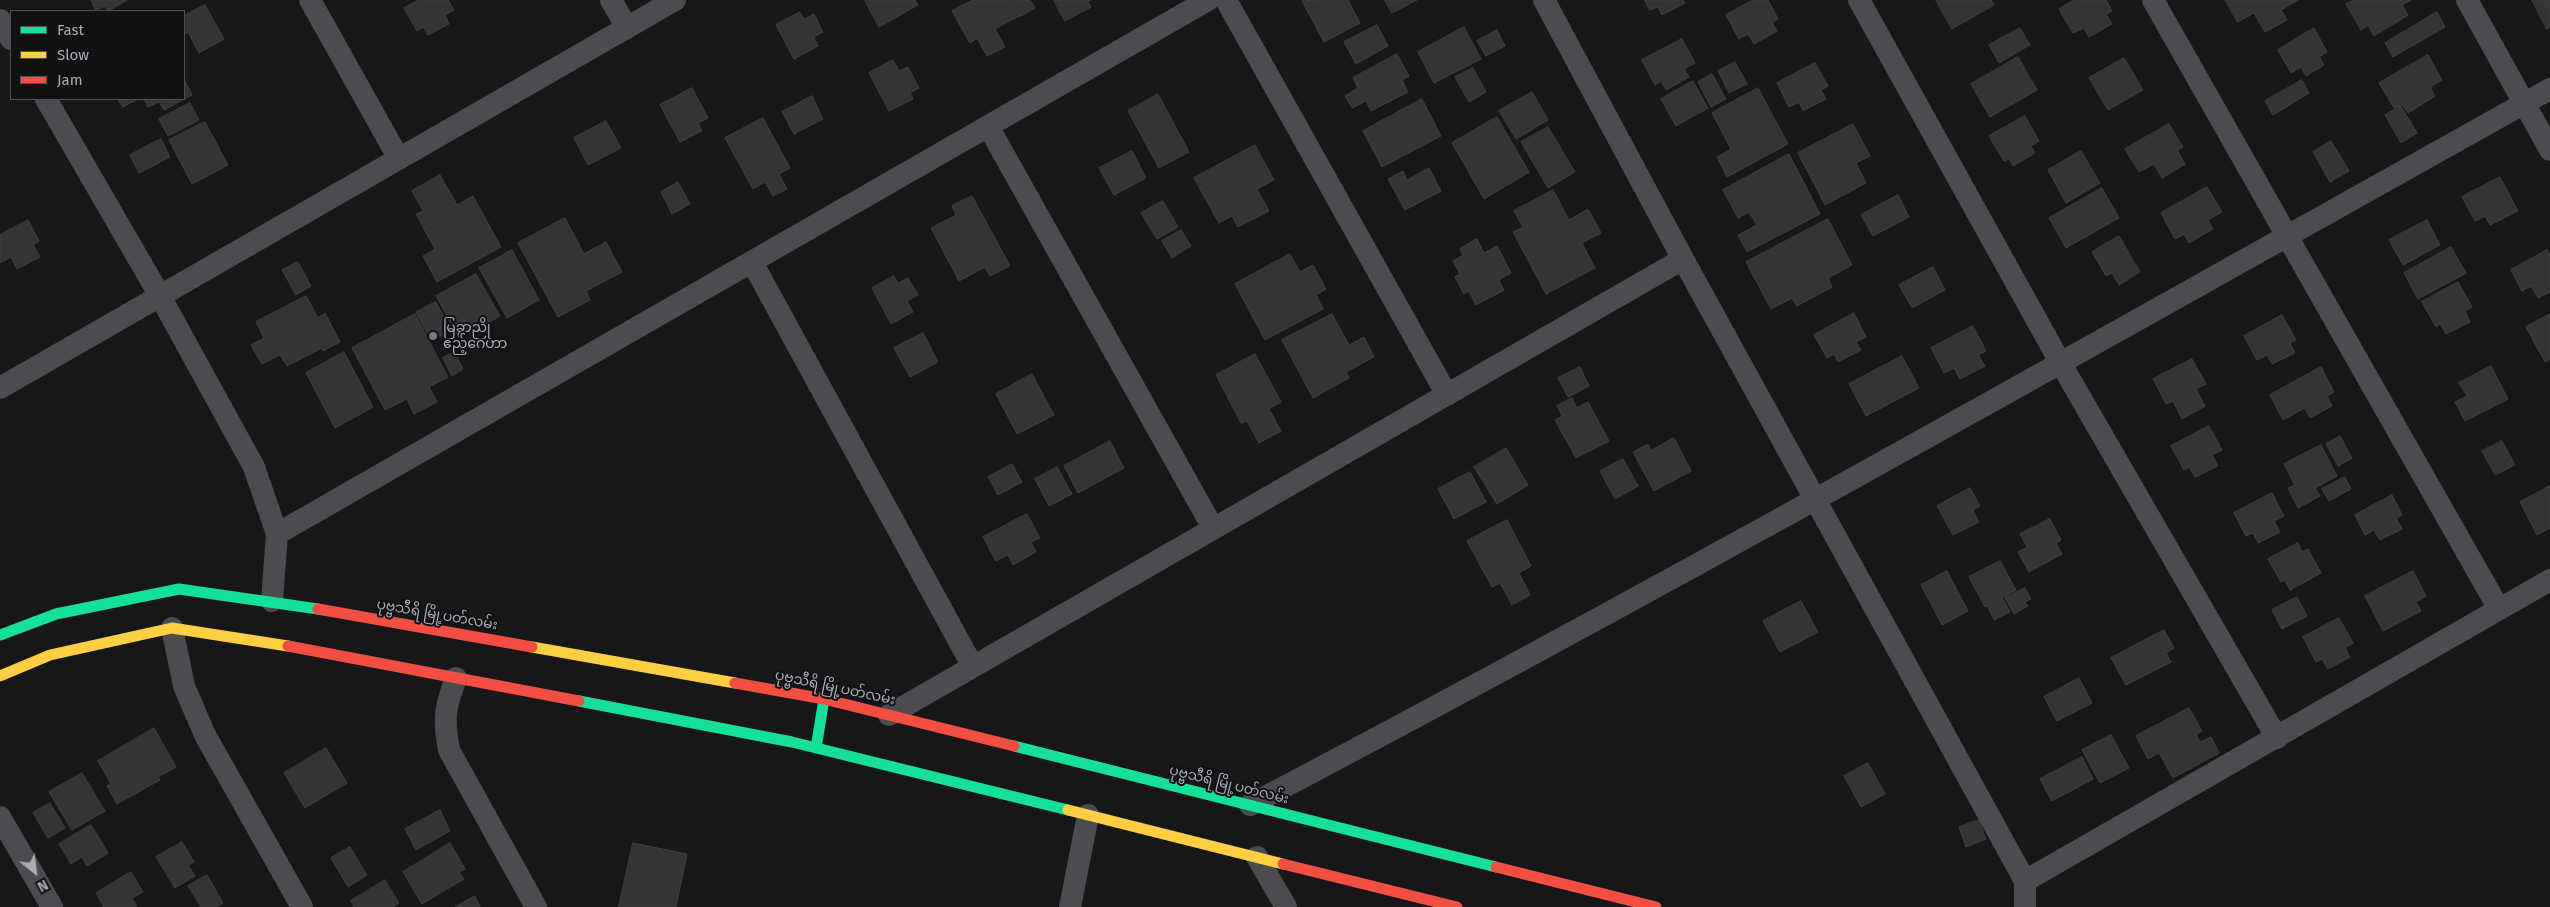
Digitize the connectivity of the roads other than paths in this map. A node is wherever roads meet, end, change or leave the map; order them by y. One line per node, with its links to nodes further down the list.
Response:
1 (310, 0): 18 (street)
2 (611, 0): 11 (street)
3 (676, 0): 11 (street)
4 (1208, 0): 16 (street)
5 (1226, 0): 25 (street)
6 (1544, 0): 20 (street)
7 (1859, 0): 23 (street)
8 (2153, 0): 19 (street)
9 (2468, 0): 15 (street)
10 (0, 20): 12 (street)
11 (627, 28): 18 (street)
12 (10, 37)
13 (2550, 89): 15 (street)
14 (47, 100): 22 (street)
15 (2524, 104): 17 (street); 19 (street)
16 (988, 126): 21 (street); 27 (street)
17 (2550, 150)
18 (399, 159): 22 (street)
19 (2287, 236): 23 (street); 31 (street)
20 (1683, 259): 25 (street); 26 (street)
21 (752, 262): 28 (street); 34 (street)
22 (160, 296): 24 (street); 28 (street)
23 (2060, 362): 26 (street); 39 (street)
24 (0, 388)
25 (1447, 395): 27 (street)
26 (1816, 500): 41 (street); 45 (street)
27 (1213, 528): 34 (street)
28 (277, 534): 30 (street)
29 (2550, 580): 31 (street)
30 (272, 601): 33 (main road, ပုဗ္ဗသီရိ မြို့ပတ်လမ်း); 37 (main road, ပုဗ္ဗသီရိ မြို့ပတ်လမ်း)
31 (2499, 609): 39 (street)
32 (172, 628): 35 (main road); 36 (main road); 47 (street)
33 (0, 635)
34 (972, 665): 38 (street)
35 (0, 676)
36 (456, 678): 40 (main road); 48 (street)
37 (824, 698): 38 (main road, ပုဗ္ဗသီရိ မြို့ပတ်လမ်း); 40 (main road)
38 (889, 715): 41 (main road, ပုဗ္ဗသီရိ မြို့ပတ်လမ်း)
39 (2276, 738): 45 (street)
40 (816, 748): 42 (main road)
41 (1250, 805): 52 (main road, ပုဗ္ဗသီရိ မြို့ပတ်လမ်း)
42 (1088, 815): 44 (main road); 49 (street)
43 (0, 817): 46 (street)
44 (1257, 857): 50 (street); 51 (main road)
45 (2025, 881): 53 (street)
46 (52, 907)
47 (302, 907)
48 (536, 907)
49 (1070, 907)
50 (1286, 907)
51 (1457, 907)
52 (1656, 907)
53 (2025, 907)

